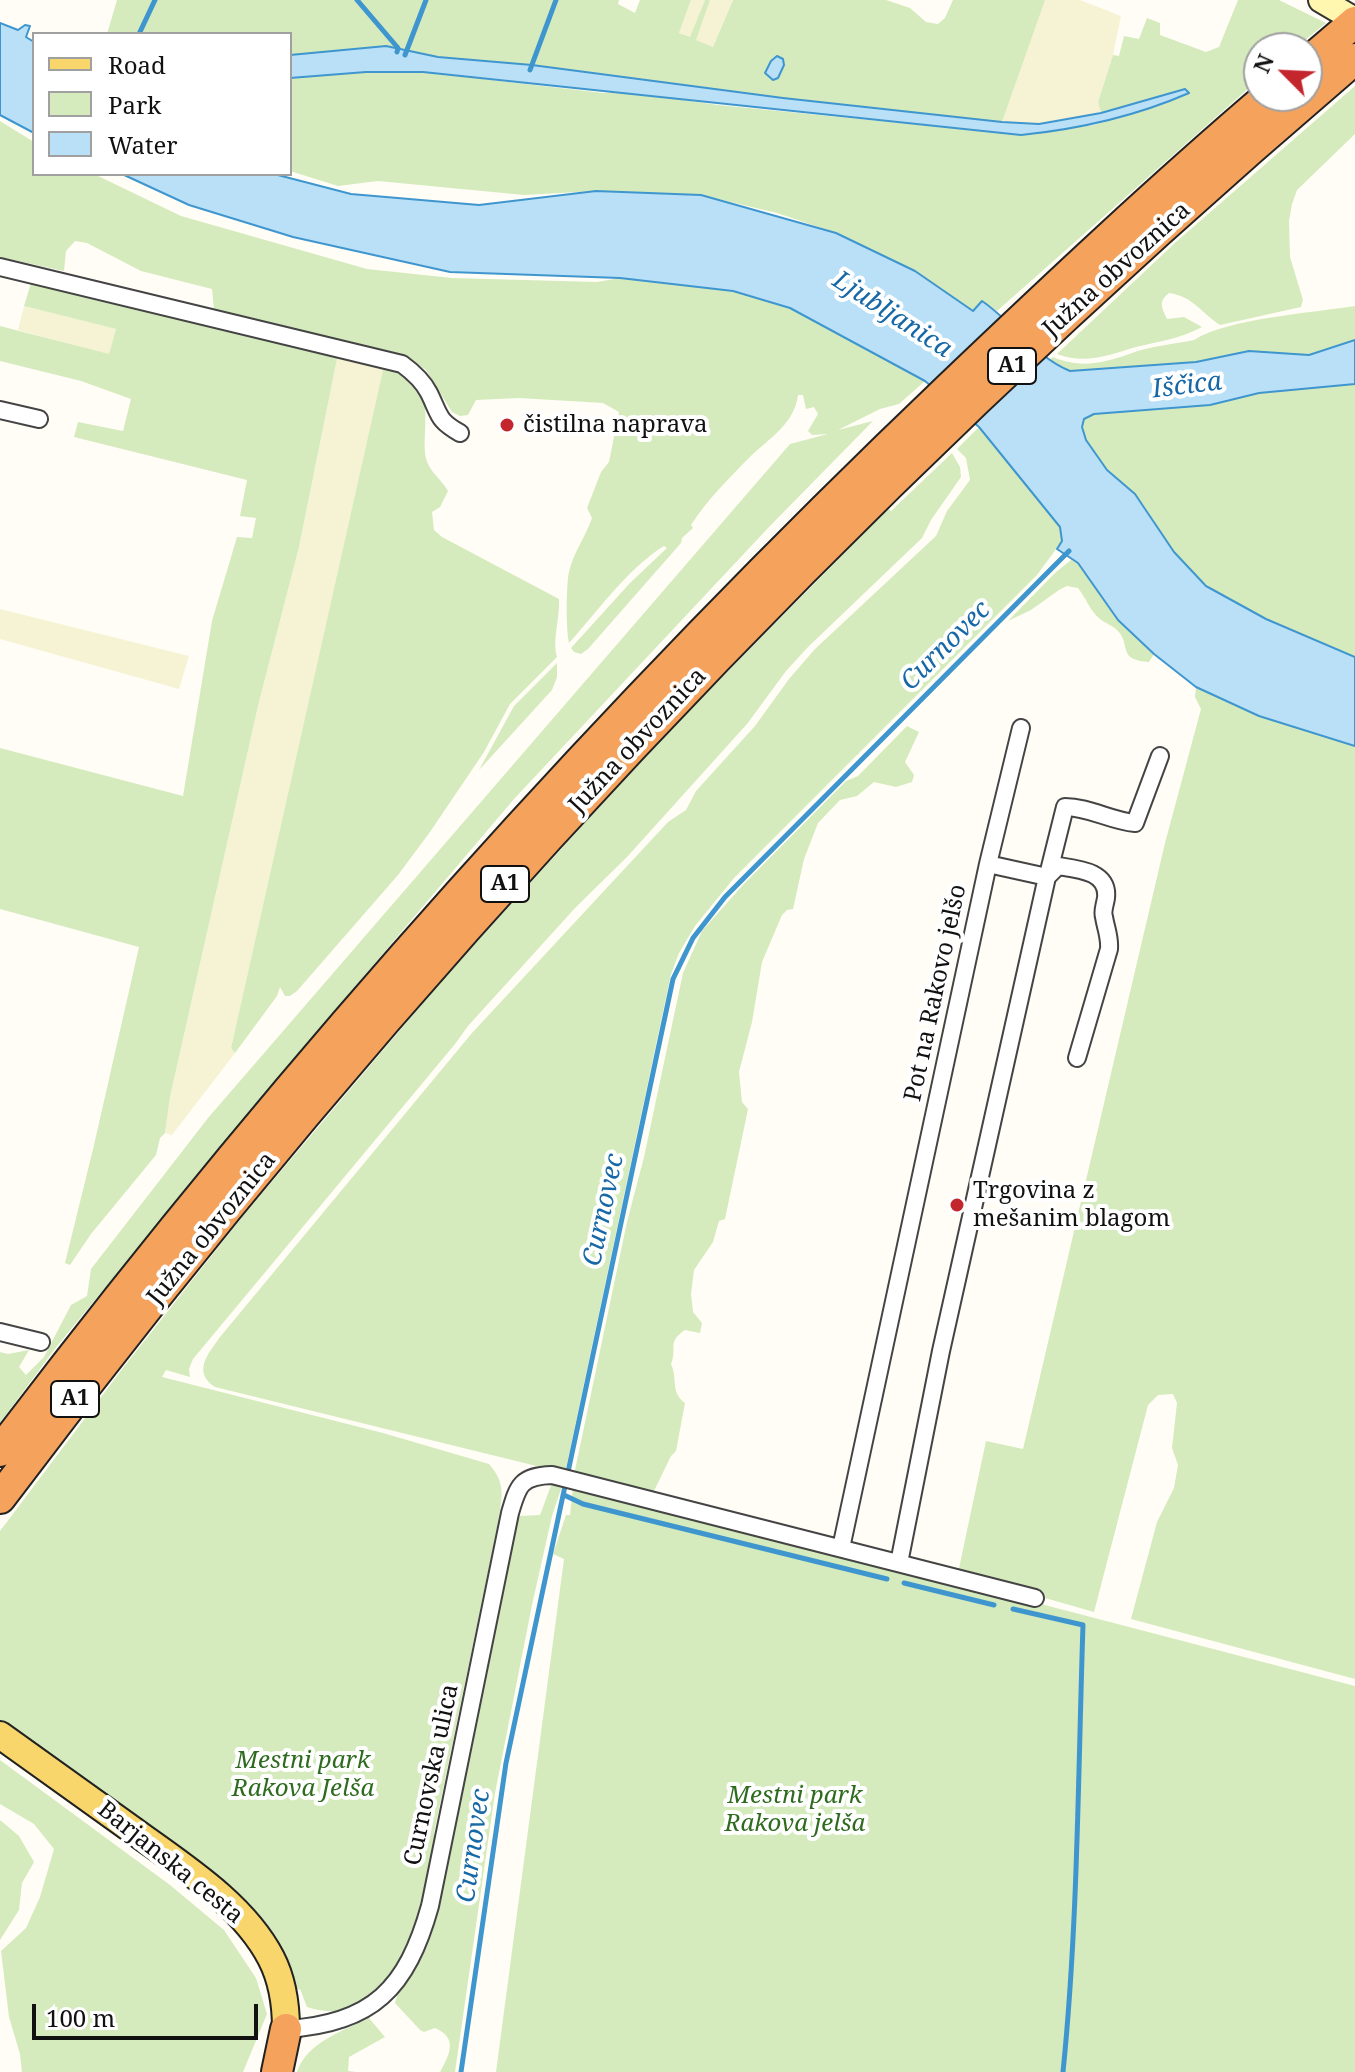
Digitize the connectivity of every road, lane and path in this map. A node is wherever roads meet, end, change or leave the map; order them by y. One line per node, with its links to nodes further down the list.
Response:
1 (1321, 0): 2 (main road)
2 (1355, 21): 3 (highway)
3 (1323, 49)
4 (1355, 59): 6 (highway, Južna obvoznica / A1)
5 (1252, 112): 6 (highway, Južna obvoznica / A1)
6 (1132, 236): 11 (highway, Južna obvoznica / A1)
7 (0, 267): 10 (street)
8 (0, 410): 9 (street)
9 (39, 419)
10 (460, 433)
11 (872, 481): 19 (highway, Južna obvoznica / A1); 20 (highway, Južna obvoznica / A1)
12 (1021, 728): 14 (street)
13 (1160, 756): 15 (street)
14 (988, 864): 15 (street, Pot na Rakovo jelšo); 21 (street, Pot na Rakovo jelšo)
15 (1047, 877): 16 (street); 22 (street)
16 (1077, 1058)
17 (0, 1332): 18 (street)
18 (41, 1342)
19 (0, 1451)
20 (0, 1498)
21 (841, 1548): 22 (street); 25 (street, Curnovska ulica)
22 (899, 1563): 23 (street)
23 (1035, 1598)
24 (7, 1740): 25 (main road, Barjanska cesta)
25 (286, 2029): 26 (highway)
26 (277, 2072)

